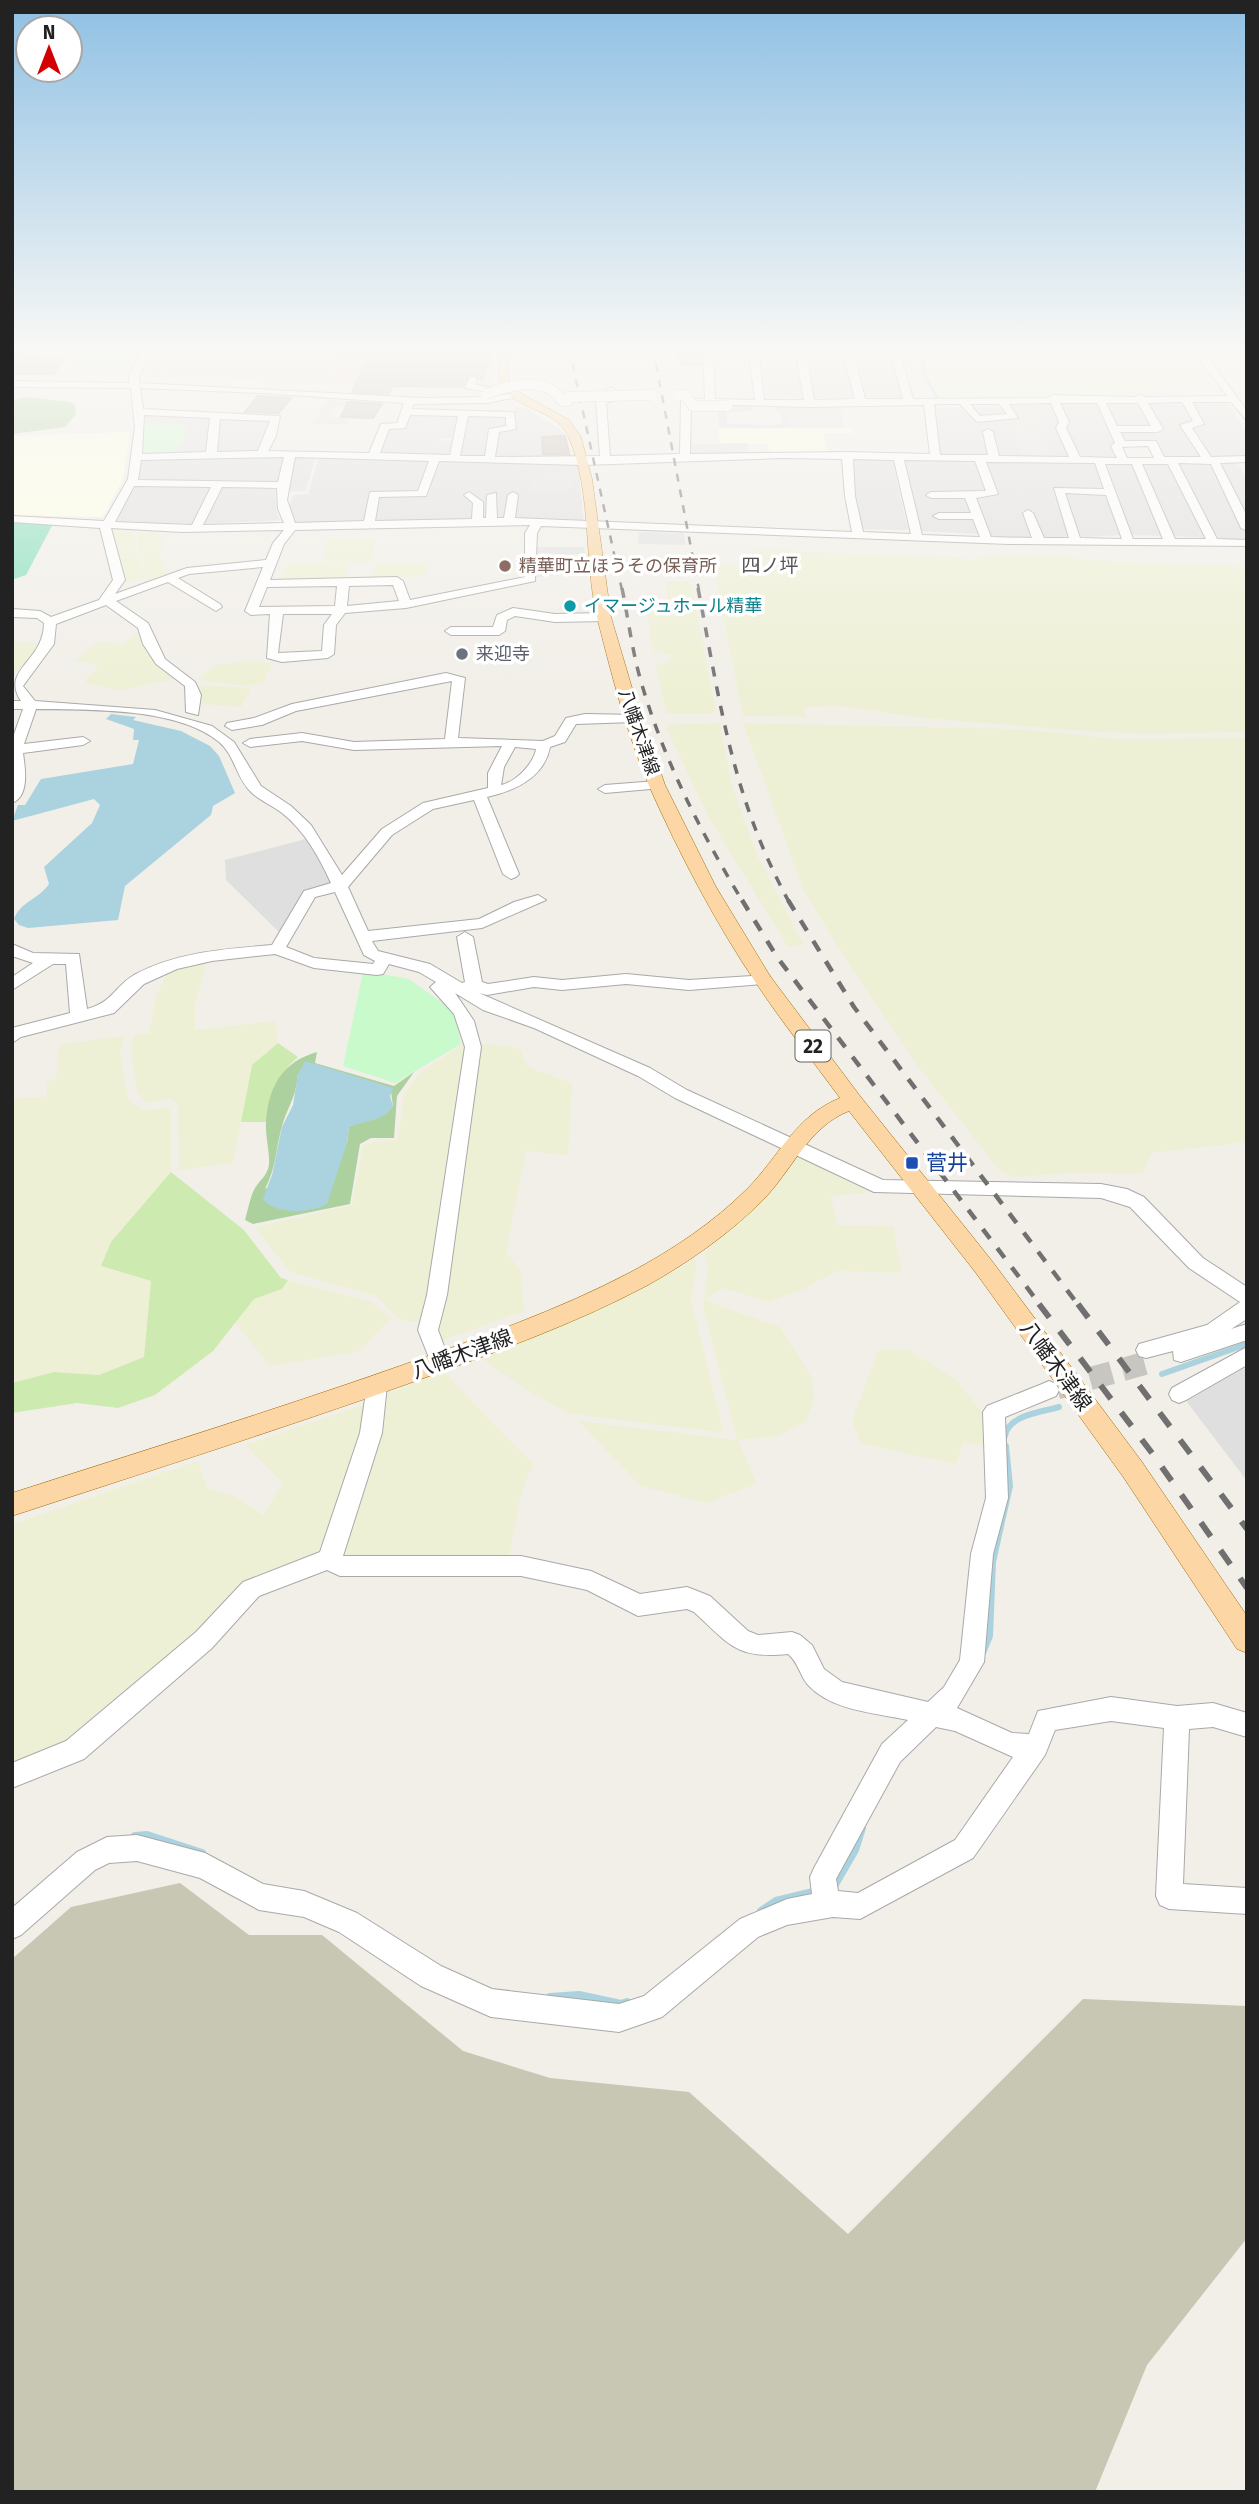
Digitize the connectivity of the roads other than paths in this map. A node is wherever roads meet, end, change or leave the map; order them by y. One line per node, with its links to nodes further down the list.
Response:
1 (135, 465): 12 (street)
2 (287, 465): 14 (street)
3 (433, 465): 32 (street)
4 (583, 465): 30 (main road, 八幡木津線 / 22)
5 (848, 465): 37 (street)
6 (900, 465): 38 (street)
7 (982, 465): 20 (street)
8 (1100, 465): 15 (street)
9 (1132, 465): 44 (street)
10 (1169, 465): 45 (street)
11 (1214, 465): 21 (street)
12 (130, 483): 13 (street); 29 (street)
13 (218, 484): 14 (street); 35 (street)
14 (282, 485): 31 (street)
15 (1110, 492): 42 (street); 43 (street)
16 (469, 495): 27 (street)
17 (492, 495): 28 (street)
18 (513, 495): 26 (street)
19 (930, 495): 20 (street)
20 (969, 495): 24 (street)
21 (1242, 509): 34 (street)
22 (1028, 513): 41 (street)
23 (939, 516): 24 (street)
24 (977, 516): 40 (street)
25 (12, 519): 29 (street)
26 (509, 521): 28 (street); 33 (street)
27 (477, 522): 28 (street); 36 (street)
28 (491, 522)
29 (108, 525): 35 (street); 51 (street)
30 (591, 525): 33 (street); 37 (street); 57 (main road, 八幡木津線 / 22)
31 (291, 526): 32 (street); 35 (street); 47 (street)
32 (369, 526): 36 (street)
33 (534, 528): 36 (street); 52 (street)
34 (1247, 528)
35 (195, 529)
36 (430, 530): 39 (street)
37 (858, 534): 38 (street)
38 (917, 536): 40 (street)
39 (377, 537)
40 (986, 540): 41 (street)
41 (1039, 540): 42 (street)
42 (1076, 540): 43 (street)
43 (1128, 540): 44 (street)
44 (1170, 541): 45 (street)
45 (1213, 542): 46 (street)
46 (1247, 543)
47 (269, 563): 48 (street); 50 (street)
48 (171, 579): 51 (street); 53 (street)
49 (343, 583): 50 (street); 52 (street); 54 (street)
50 (262, 584): 55 (street)
51 (105, 599): 58 (street); 63 (street)
52 (406, 604): 54 (street)
53 (216, 607)
54 (341, 610): 55 (street); 55 (street)
55 (277, 611)
56 (12, 613): 58 (street)
57 (604, 617): 59 (street); 64 (main road, 八幡木津線 / 22)
58 (50, 622): 61 (street)
59 (451, 631)
60 (12, 705): 61 (street)
61 (31, 705): 62 (street); 70 (street)
62 (138, 712): 63 (street); 73 (street)
63 (193, 712): 65 (street)
64 (634, 718): 69 (street); 72 (main road, 八幡木津線 / 22)
65 (232, 726): 68 (street); 71 (street)
66 (83, 741): 70 (street)
67 (511, 743): 68 (street); 69 (street); 75 (street)
68 (451, 744): 71 (street)
69 (544, 745): 75 (street)
70 (14, 750): 77 (street)
71 (253, 754): 73 (street)
72 (657, 785): 74 (street); 87 (main road, 八幡木津線 / 22)
73 (253, 786): 79 (street)
74 (605, 789)
75 (497, 792): 76 (street)
76 (480, 796): 78 (street); 79 (street)
77 (12, 799)
78 (511, 874)
79 (342, 885): 81 (street); 84 (street)
80 (538, 900): 81 (street)
81 (362, 937): 86 (street)
82 (465, 937): 89 (street)
83 (12, 949): 85 (street)
84 (277, 949): 86 (street); 90 (street)
85 (50, 959): 88 (street); 90 (street)
86 (381, 964): 89 (street); 99 (street)
87 (764, 979): 89 (street); 92 (main road, 八幡木津線 / 22)
88 (12, 985)
89 (466, 988): 93 (street)
90 (79, 1016): 91 (street)
91 (12, 1037)
92 (853, 1101): 93 (main road, 八幡木津線); 94 (main road, 八幡木津線 / 22)
93 (791, 1147): 94 (street); 99 (main road, 八幡木津線)
94 (921, 1189): 95 (street); 105 (main road, 八幡木津線 / 22)
95 (1247, 1297)
96 (1247, 1308): 97 (street)
97 (1247, 1332)
98 (1247, 1355): 102 (street)
99 (440, 1362): 100 (main road, 八幡木津線)
100 (377, 1385): 103 (main road, 八幡木津線); 104 (street)
101 (1049, 1390): 106 (street)
102 (1179, 1394)
103 (12, 1505)
104 (329, 1559): 106 (street); 110 (street)
105 (1247, 1640)
106 (930, 1714): 109 (street); 112 (street)
107 (1177, 1718): 108 (street); 109 (street); 111 (street)
108 (1247, 1726)
109 (1036, 1746): 112 (street)
110 (12, 1776)
111 (1247, 1901)
112 (826, 1905): 113 (street)
113 (12, 1926)

